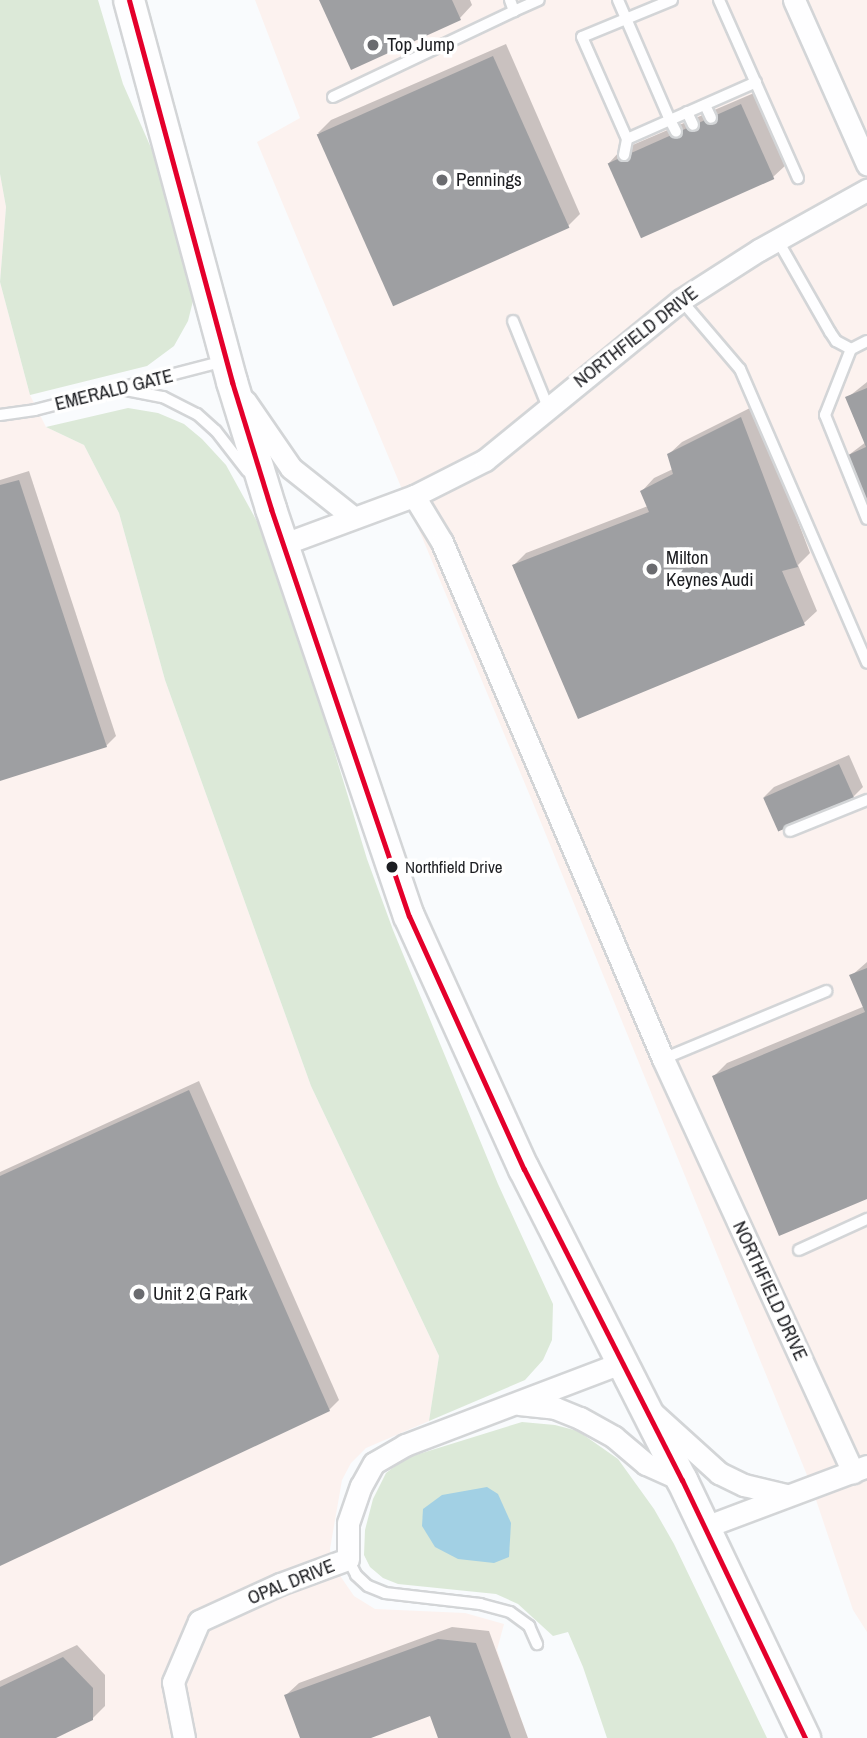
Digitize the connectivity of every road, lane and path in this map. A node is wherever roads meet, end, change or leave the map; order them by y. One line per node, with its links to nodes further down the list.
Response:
1 (129, 0): 30 (street)
2 (539, 0): 7 (lane)
3 (618, 0): 8 (lane)
4 (671, 0): 8 (lane)
5 (719, 0): 9 (lane)
6 (794, 0): 22 (street)
7 (512, 5): 10 (lane)
8 (626, 19): 14 (lane); 18 (lane)
9 (756, 82): 11 (lane); 23 (lane)
10 (332, 97)
11 (705, 105): 12 (lane); 13 (lane)
12 (687, 112): 14 (lane); 15 (lane)
13 (711, 118)
14 (670, 120): 16 (lane); 17 (lane)
15 (693, 125)
16 (653, 127): 18 (lane); 19 (lane)
17 (676, 132)
18 (631, 137): 20 (lane); 21 (lane)
19 (659, 140)
20 (641, 148)
21 (624, 155)
22 (867, 164)
23 (798, 178)
24 (867, 190): 25 (street, NORTHFIELD DRIVE)
25 (777, 239): 26 (street, NORTHFIELD DRIVE); 29 (lane)
26 (681, 300): 32 (street, NORTHFIELD DRIVE); 39 (lane)
27 (513, 321): 32 (lane)
28 (867, 341): 29 (lane)
29 (851, 349): 37 (lane)
30 (230, 371): 31 (lane, EMERALD GATE); 35 (street); 36 (street)
31 (120, 390): 33 (lane, EMERALD GATE); 35 (lane)
32 (548, 407): 34 (street, NORTHFIELD DRIVE)
33 (0, 415)
34 (414, 496): 36 (street, NORTHFIELD DRIVE); 43 (street, NORTHFIELD DRIVE)
35 (271, 509): 38 (street)
36 (354, 518): 38 (street, NORTHFIELD DRIVE)
37 (867, 519)
38 (284, 544): 46 (street)
39 (867, 663)
40 (867, 800): 41 (lane)
41 (790, 831)
42 (826, 991): 43 (lane)
43 (663, 1059): 49 (street, NORTHFIELD DRIVE)
44 (867, 1219): 45 (lane)
45 (799, 1250)
46 (623, 1362): 47 (street); 48 (street, OPAL DRIVE)
47 (642, 1402): 50 (street); 51 (street)
48 (513, 1404): 50 (street); 53 (street, OPAL DRIVE)
49 (860, 1469): 51 (street, NORTHFIELD DRIVE)
50 (682, 1480): 52 (street)
51 (786, 1495): 52 (street, NORTHFIELD DRIVE)
52 (705, 1527): 56 (street)
53 (348, 1559): 54 (lane); 55 (street, OPAL DRIVE)
54 (537, 1644)
55 (184, 1738)
56 (806, 1738)

